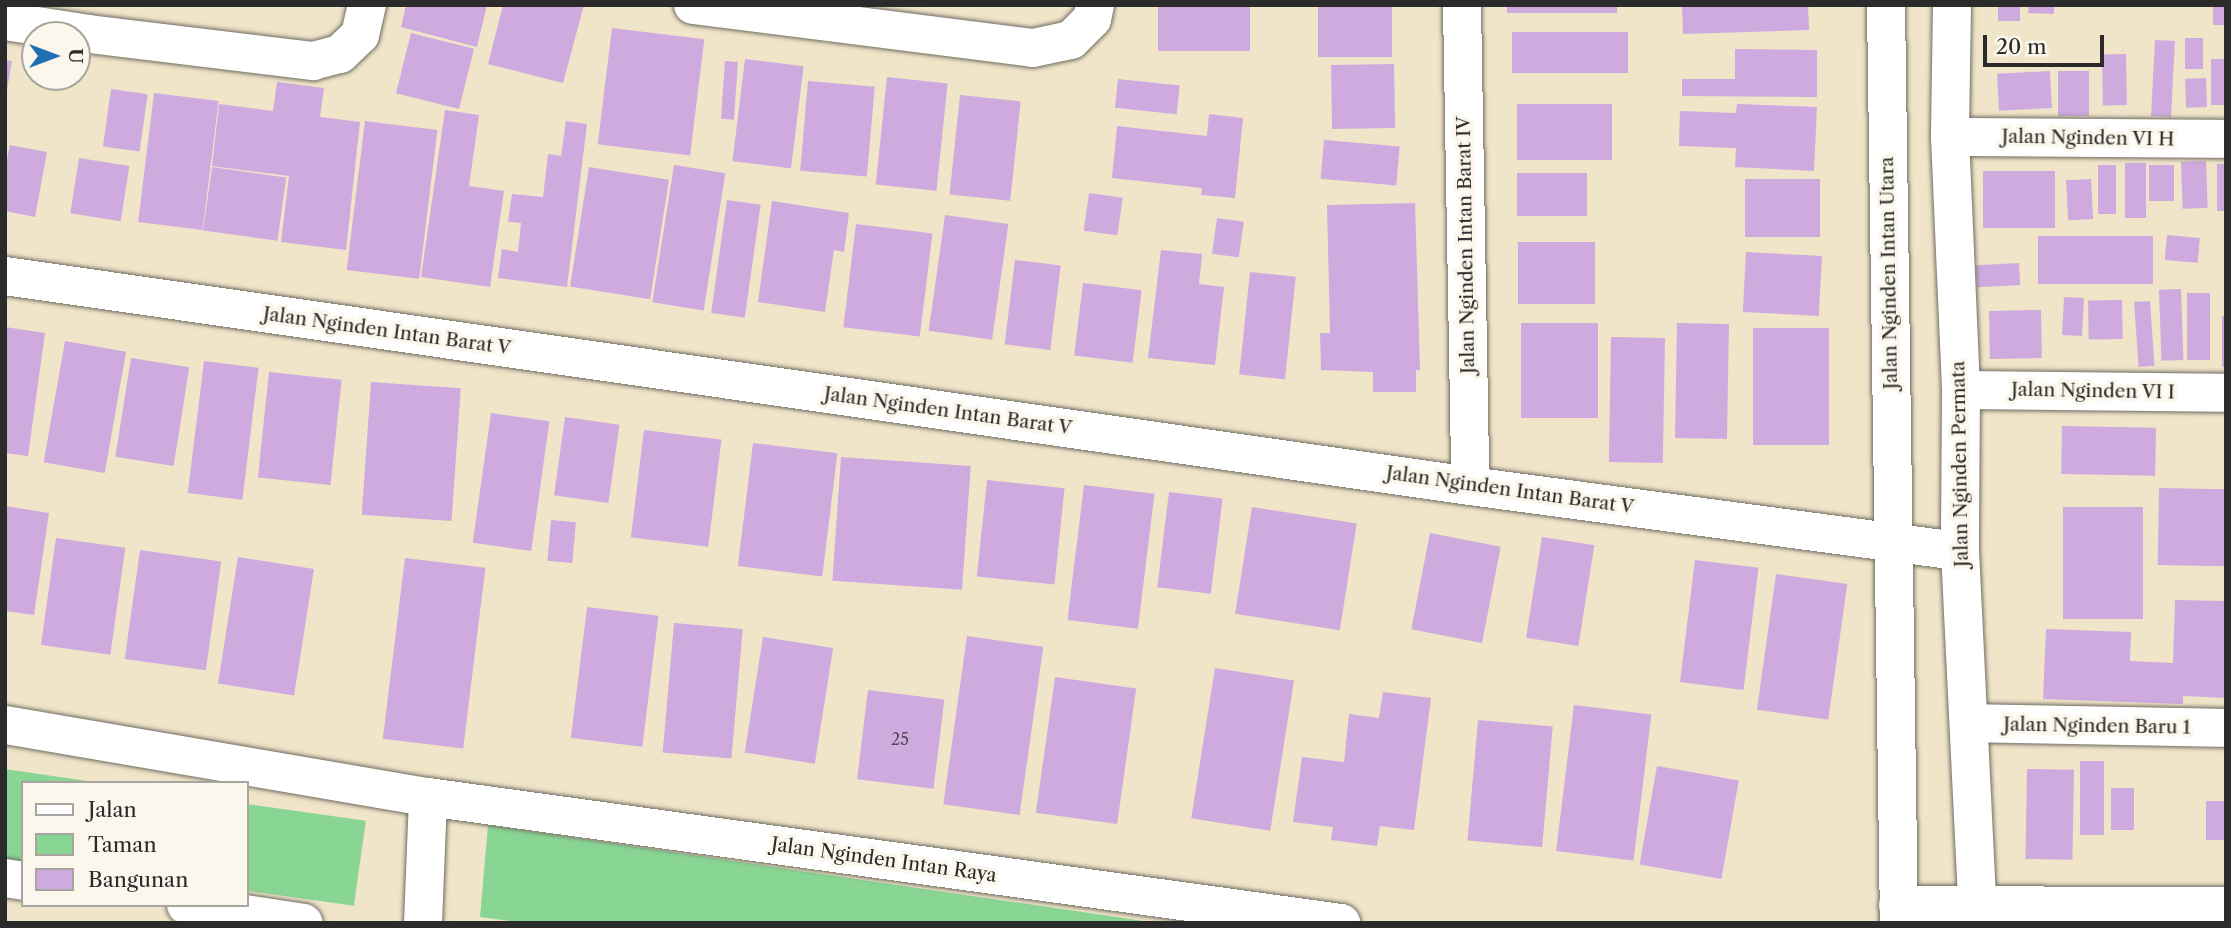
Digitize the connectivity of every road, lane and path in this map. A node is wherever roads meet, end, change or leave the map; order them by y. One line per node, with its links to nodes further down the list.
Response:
1 (367, 5): 7 (street)
2 (693, 5): 3 (street)
3 (1095, 5)
4 (1462, 5): 14 (street, Jalan Nginden Intan Barat IV)
5 (1886, 5): 15 (street, Jalan Nginden Intan Utara)
6 (1952, 5): 9 (street, Jalan Nginden Permata)
7 (93, 20): 8 (street)
8 (5, 21)
9 (1950, 137): 10 (street, Jalan Nginden VI H); 12 (street, Jalan Nginden Permata)
10 (2226, 139)
11 (5, 276): 14 (street, Jalan Nginden Intan Barat V)
12 (1961, 390): 13 (street, Jalan Nginden VI I); 16 (street, Jalan Nginden Permata)
13 (2226, 393)
14 (1469, 486): 15 (street, Jalan Nginden Intan Barat V)
15 (1892, 541): 16 (street); 24 (street, Jalan Nginden Intan Utara)
16 (1960, 551): 17 (street, Jalan Nginden Permata)
17 (1969, 723): 19 (street, Jalan Nginden Baru 1); 23 (street, Jalan Nginden Permata)
18 (5, 725): 20 (street, Jalan Nginden Intan Raya)
19 (2226, 728)
20 (428, 797): 26 (street); 27 (street, Jalan Nginden Intan Raya)
21 (2226, 906): 23 (street)
22 (199, 907): 25 (street)
23 (1967, 910): 24 (street)
24 (1898, 914)
25 (304, 923)
26 (423, 923)
27 (1341, 923)

